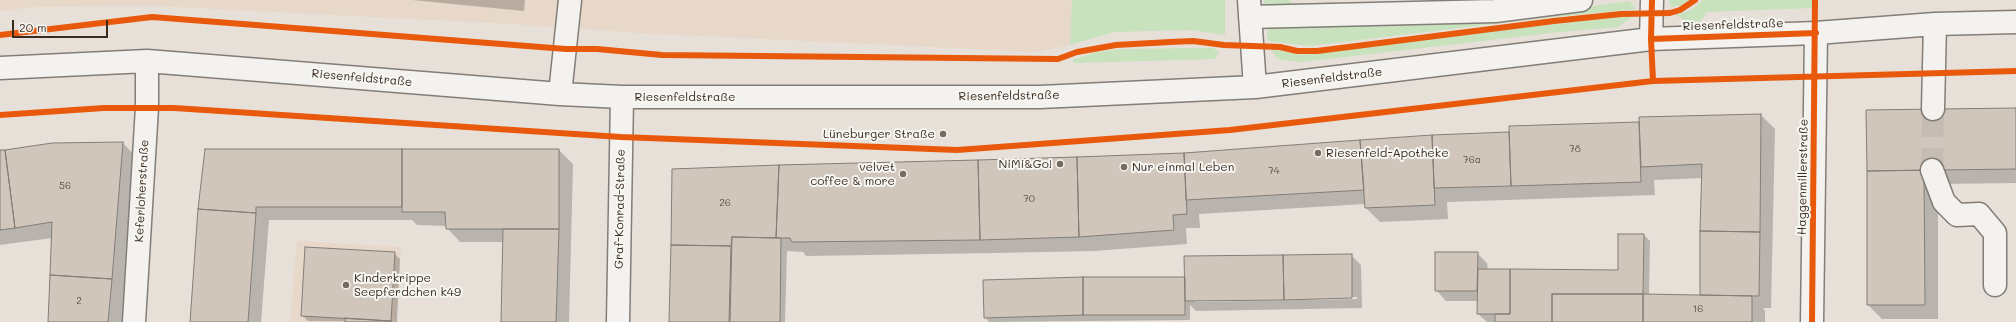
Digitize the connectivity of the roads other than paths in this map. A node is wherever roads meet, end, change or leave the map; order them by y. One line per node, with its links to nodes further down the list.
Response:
1 (570, 0): 12 (street)
2 (1581, 0): 4 (street)
3 (1652, 0): 8 (street)
4 (1249, 9): 11 (street)
5 (2016, 22): 6 (street, Riesenfeldstraße)
6 (1935, 24): 7 (street, Riesenfeldstraße); 14 (street)
7 (1816, 33): 8 (street, Riesenfeldstraße); 19 (street, Haggenmillerstraße)
8 (1651, 39): 11 (street, Riesenfeldstraße)
9 (147, 61): 10 (street, Riesenfeldstraße); 12 (street, Riesenfeldstraße); 17 (street, Keferloherstraße)
10 (0, 68)
11 (1255, 87): 13 (street, Riesenfeldstraße)
12 (560, 94): 13 (street, Riesenfeldstraße)
13 (622, 97): 18 (street, Graf-Konrad-Straße)
14 (1933, 109)
15 (1932, 170): 16 (street)
16 (1995, 285)
17 (134, 322)
18 (618, 322)
19 (1812, 322)

